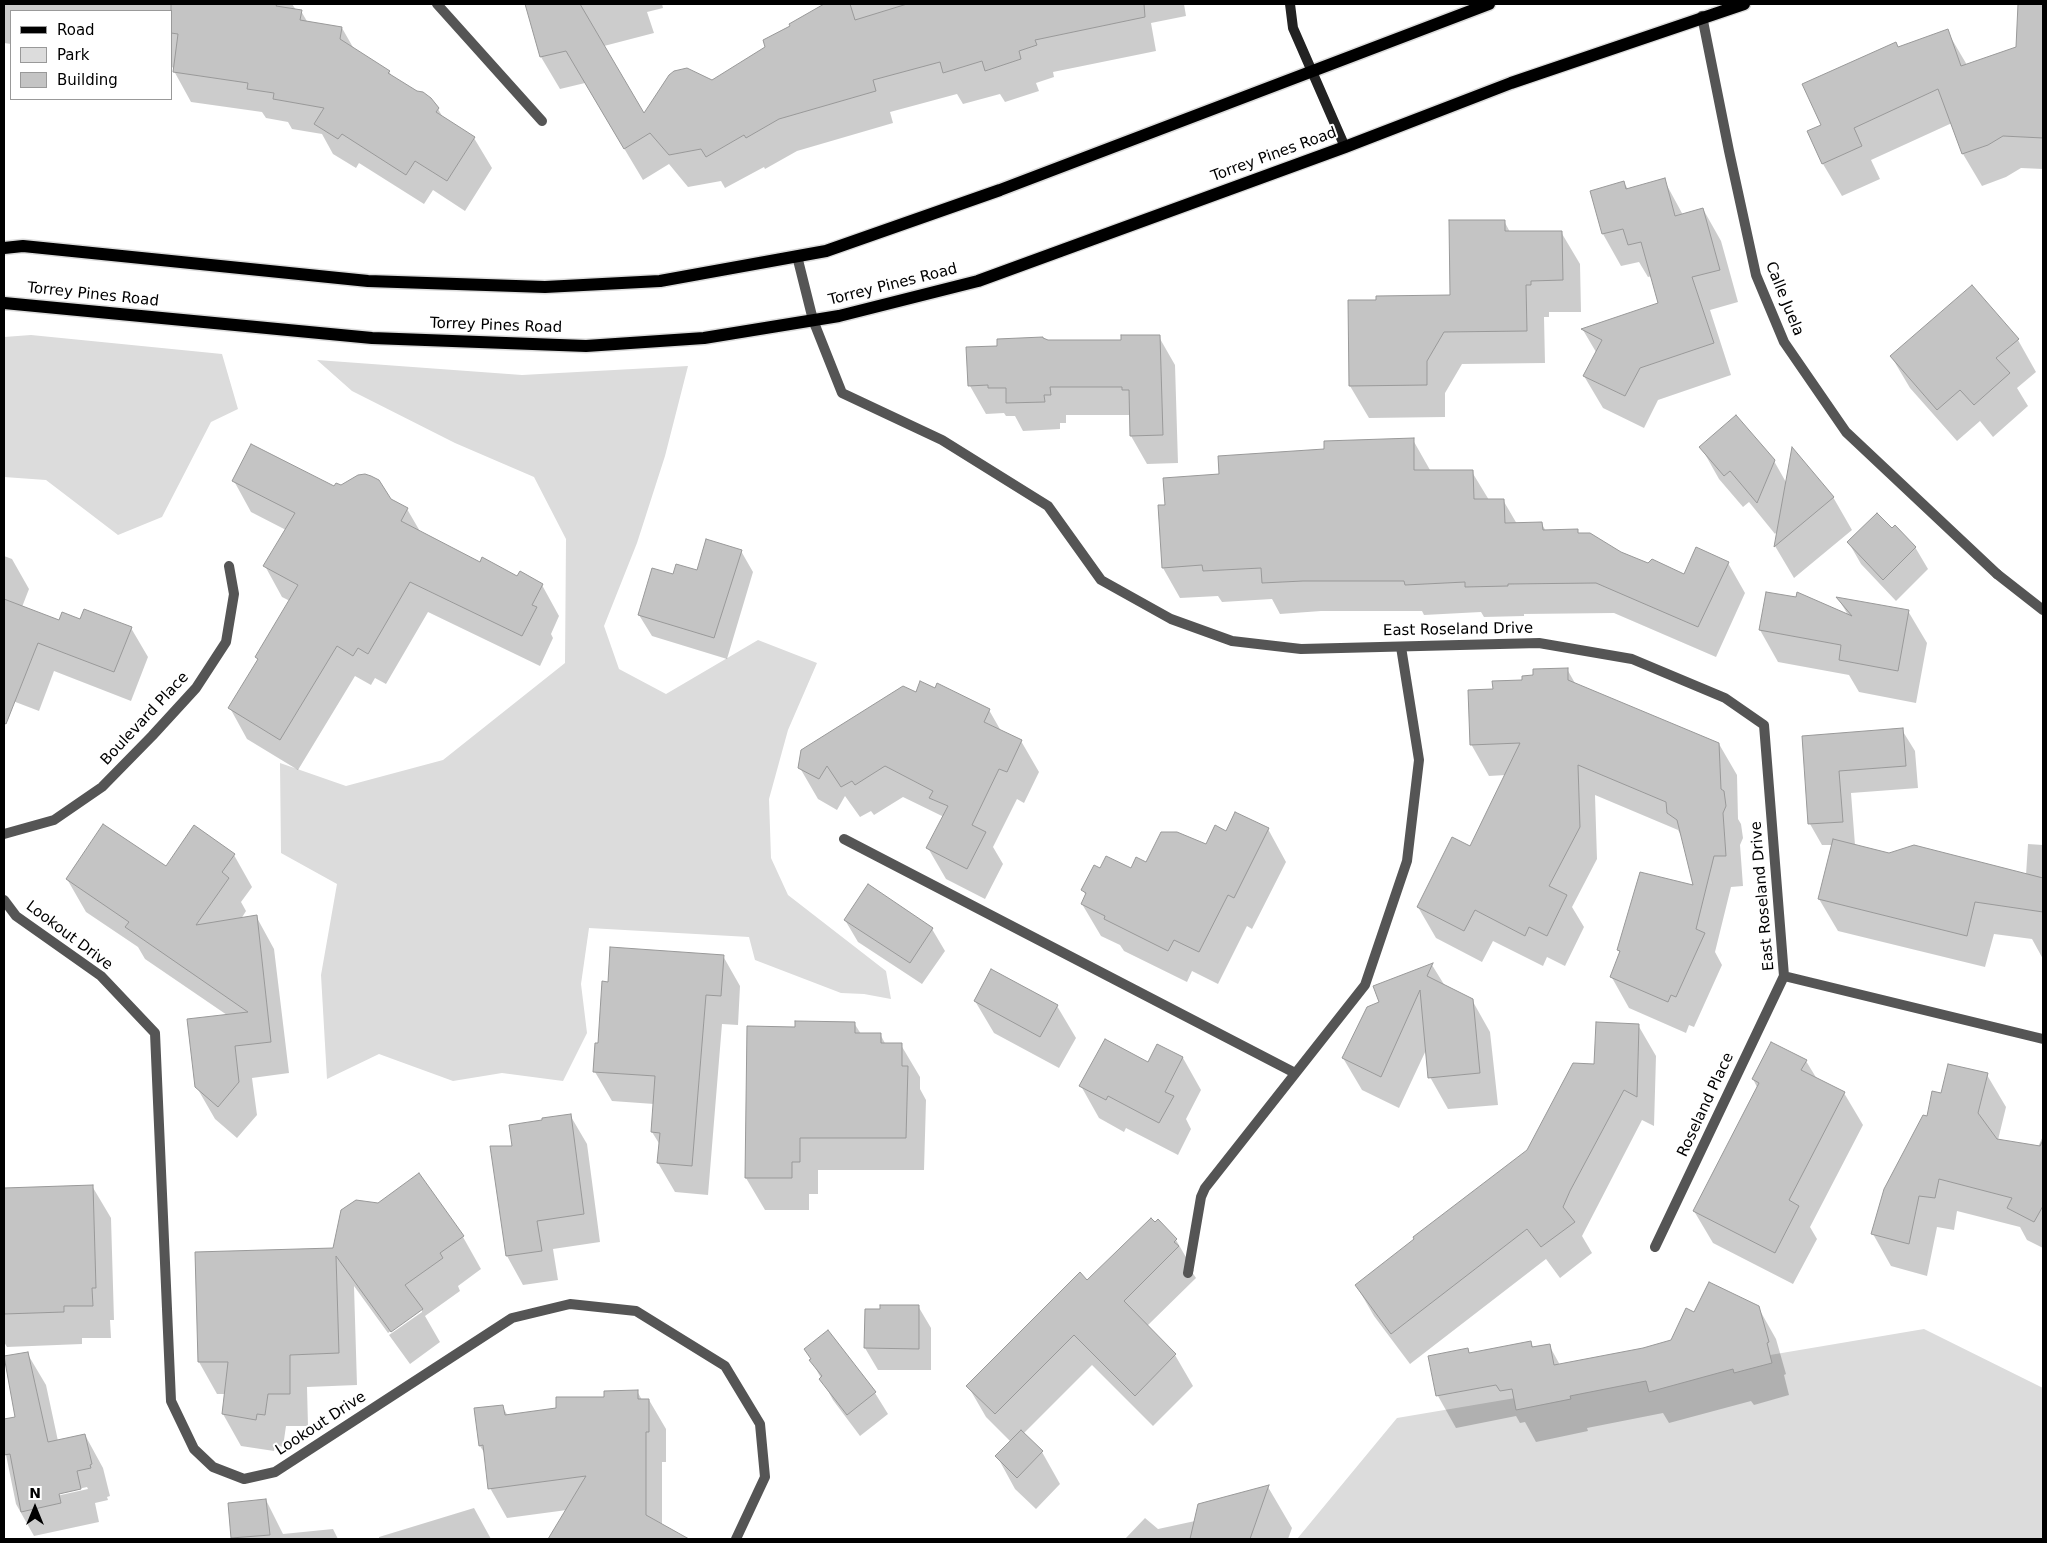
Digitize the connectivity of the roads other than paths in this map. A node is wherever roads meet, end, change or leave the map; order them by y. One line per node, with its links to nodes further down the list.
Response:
1 (437, 4): 7 (street)
2 (1290, 4): 6 (street)
3 (1489, 4): 6 (main road)
4 (1744, 4): 5 (main road, Torrey Pines Road)
5 (1702, 16): 8 (main road, Torrey Pines Road); 14 (street, Calle Juela)
6 (1312, 72): 8 (street); 10 (main road)
7 (542, 120)
8 (1345, 147): 12 (main road, Torrey Pines Road)
9 (4, 248): 10 (main road)
10 (797, 256): 12 (street, East Roseland Drive)
11 (4, 303): 12 (main road, Torrey Pines Road)
12 (814, 320): 15 (street, East Roseland Drive)
13 (229, 566): 16 (street, Boulevard Place)
14 (2043, 610)
15 (1401, 647): 19 (street, East Roseland Drive); 21 (street)
16 (4, 834)
17 (844, 839): 21 (street)
18 (4, 900): 24 (street, Lookout Drive)
19 (1784, 976): 20 (street, East Roseland Drive); 22 (street, Roseland Place)
20 (2043, 1039)
21 (1295, 1074): 23 (street)
22 (1656, 1247)
23 (1188, 1273)
24 (736, 1539)

